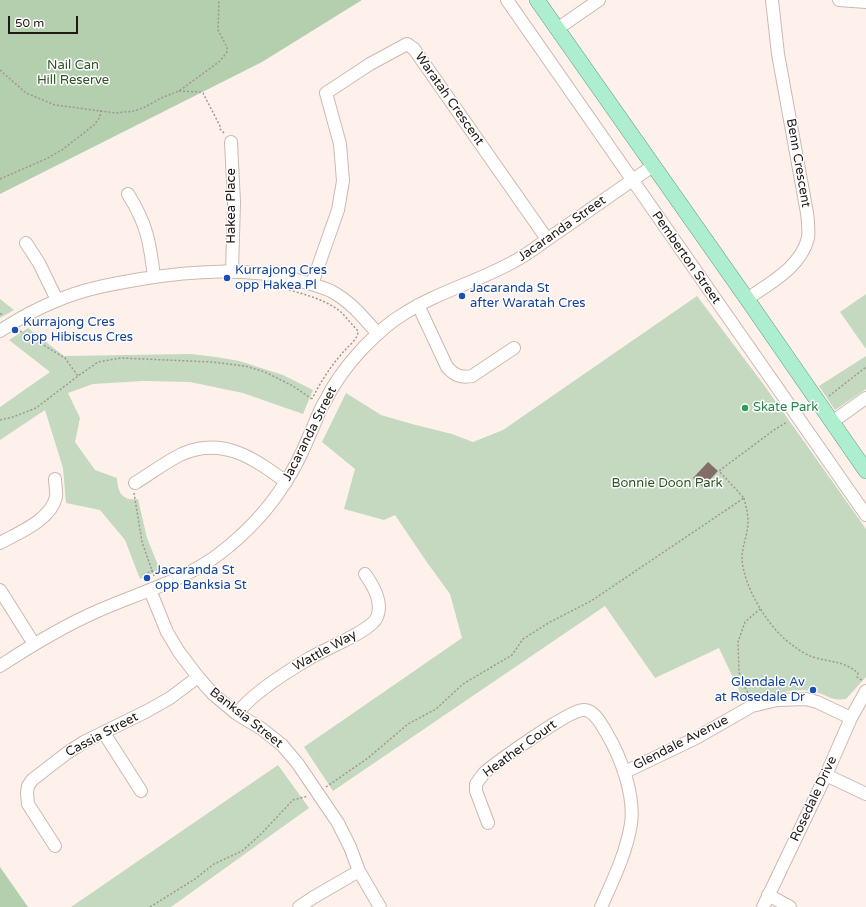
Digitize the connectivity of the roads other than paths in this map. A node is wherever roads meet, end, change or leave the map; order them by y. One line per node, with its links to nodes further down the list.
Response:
1 (507, 0): 10 (street, Pemberton Street)
2 (537, 0): 7 (main road, Pemberton Street)
3 (599, 0): 7 (street)
4 (772, 0): 17 (street, Benn Crescent)
5 (839, 0): 6 (street)
6 (866, 2)
7 (557, 29): 9 (main road, Pemberton Street)
8 (231, 142): 14 (street, Hakea Place)
9 (653, 166): 10 (street, Jacaranda Street); 17 (main road, Pemberton Street)
10 (632, 180): 12 (street, Jacaranda Street); 29 (street, Pemberton Street)
11 (128, 194): 15 (street)
12 (546, 239): 16 (street, Waratah Crescent); 19 (street, Jacaranda Street)
13 (26, 243): 18 (street)
14 (232, 271): 15 (street); 16 (street)
15 (154, 277): 18 (street)
16 (312, 284): 21 (street)
17 (747, 299): 24 (main road, Pemberton Street)
18 (56, 300): 20 (street)
19 (418, 305): 21 (street, Jacaranda Street); 22 (street)
20 (0, 331)
21 (378, 334): 27 (street, Jacaranda Street)
22 (514, 348)
23 (866, 398): 24 (street)
24 (832, 422): 25 (main road, Pemberton Street)
25 (866, 471)
26 (55, 479): 30 (street)
27 (286, 482): 28 (street); 33 (street, Jacaranda Street)
28 (135, 483)
29 (866, 515)
30 (0, 543)
31 (366, 574): 38 (street, Wattle Way)
32 (0, 590): 34 (street)
33 (150, 590): 34 (street, Jacaranda Street); 36 (street, Banksia Street)
34 (34, 644): 35 (street, Jacaranda Street)
35 (0, 666)
36 (198, 677): 38 (street, Banksia Street); 40 (street, Cassia Street)
37 (866, 691): 39 (street, Rosedale Drive)
38 (237, 714): 47 (street, Banksia Street)
39 (851, 718): 41 (street, Glendale Avenue); 42 (street, Rosedale Drive)
40 (104, 733): 43 (street); 46 (street, Cassia Street)
41 (625, 772): 45 (street, Heather Court); 51 (street)
42 (826, 775): 44 (street); 48 (street, Rosedale Drive)
43 (141, 791)
44 (866, 794)
45 (488, 823)
46 (56, 846)
47 (359, 871): 49 (street); 50 (street, Banksia Street)
48 (768, 896): 52 (street, Rosedale Drive); 53 (street)
49 (299, 907)
50 (380, 907)
51 (601, 907)
52 (763, 907)
53 (790, 907)

